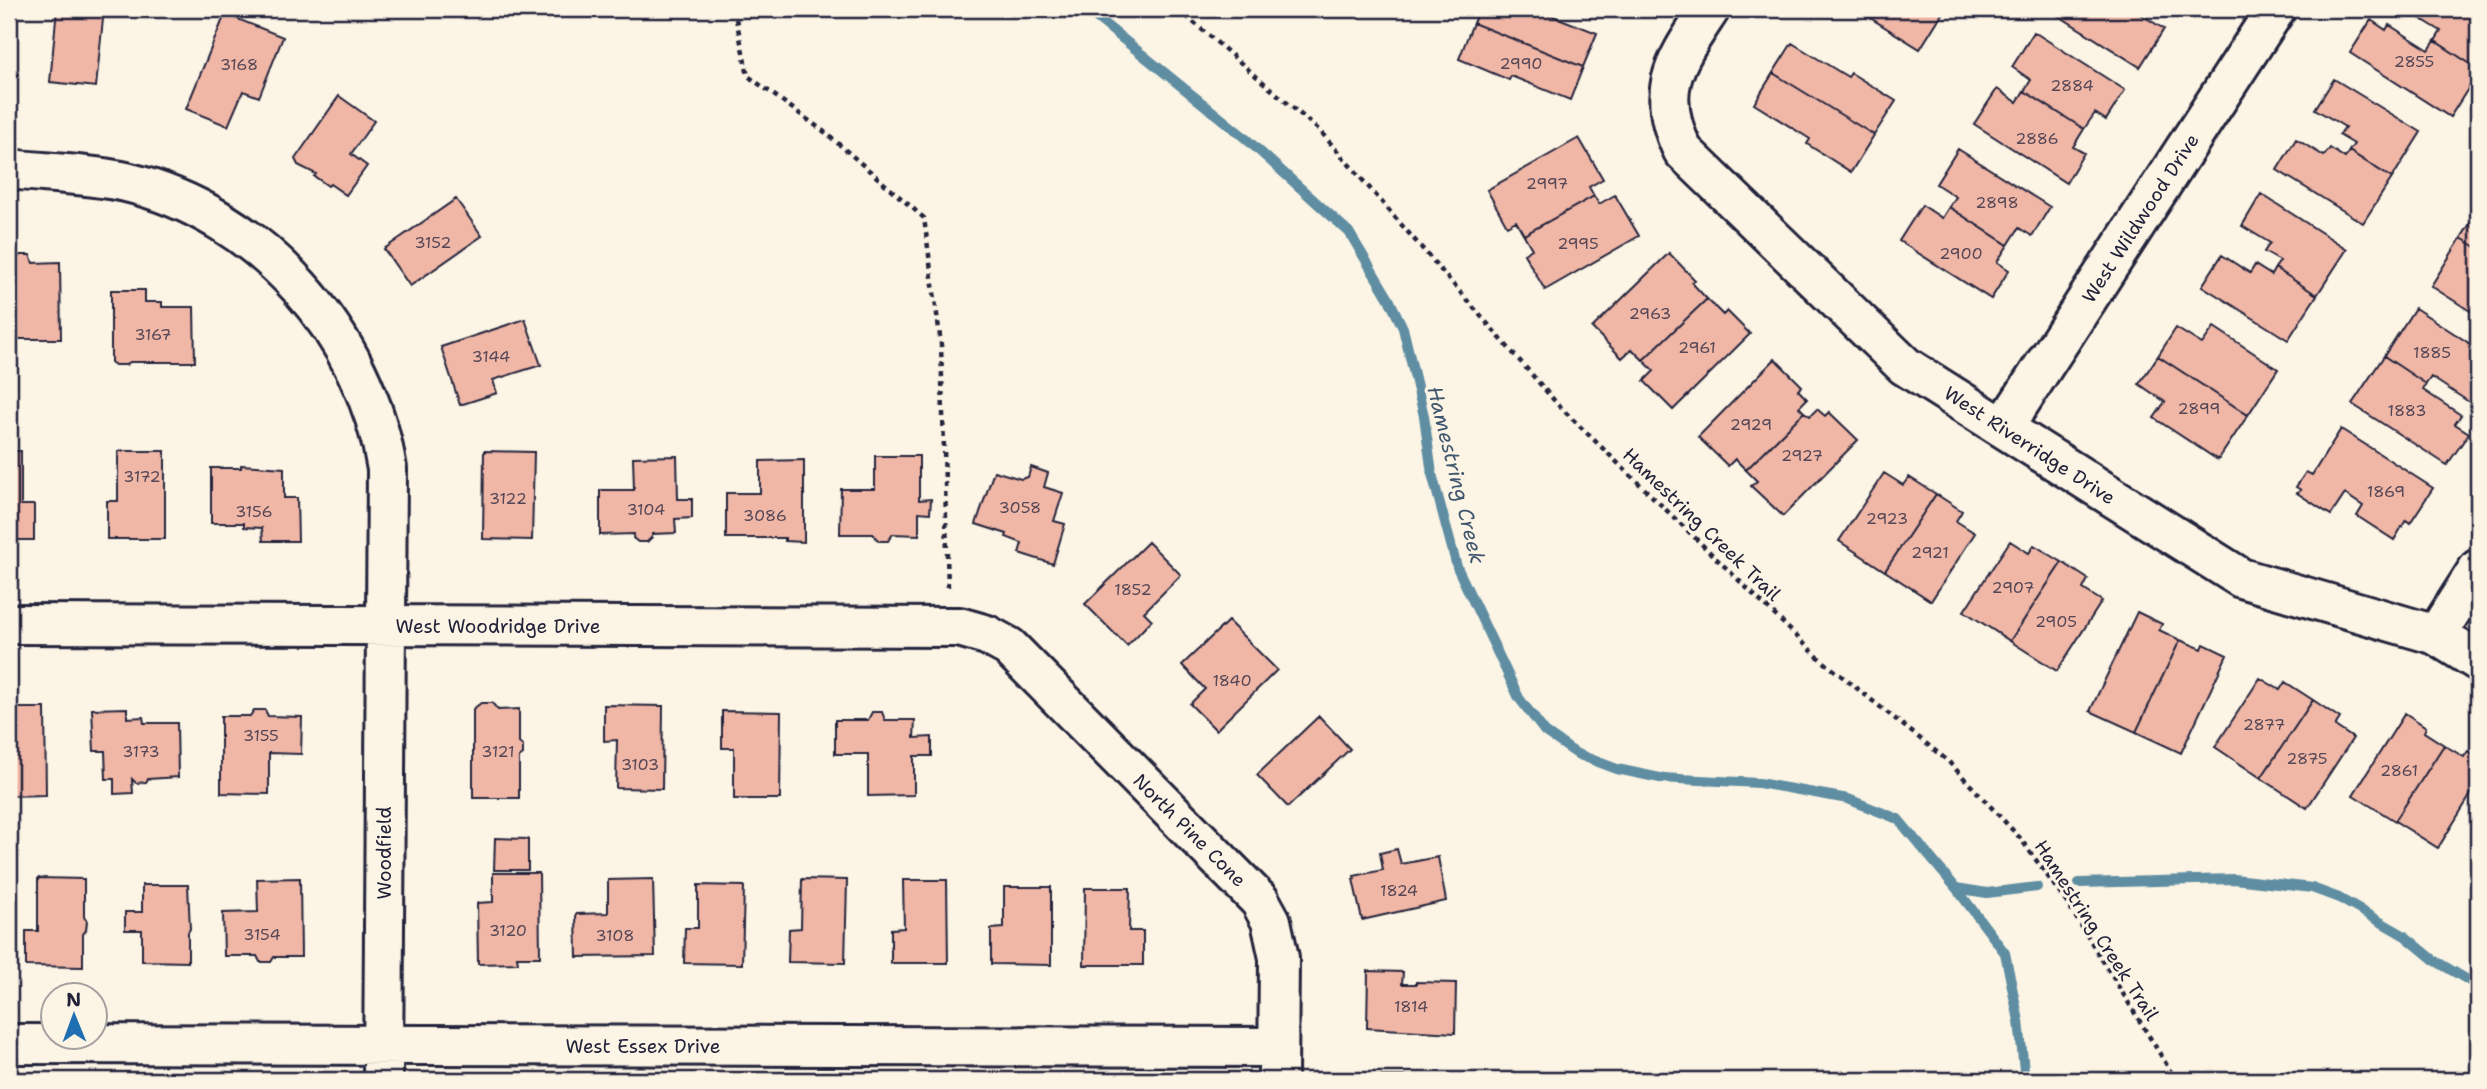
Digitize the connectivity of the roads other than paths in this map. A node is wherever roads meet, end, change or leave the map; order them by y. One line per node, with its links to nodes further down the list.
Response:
1 (1710, 9): 4 (street, West Riverridge Drive)
2 (2276, 9): 4 (street, West Wildwood Drive)
3 (9, 169): 7 (street, Woodfield)
4 (2004, 427): 9 (street, West Riverridge Drive)
5 (2478, 569): 9 (street)
6 (9, 624): 7 (street, West Woodridge Drive)
7 (386, 625): 8 (street, West Woodridge Drive); 12 (street, Woodfield)
8 (987, 635): 13 (street, North Pine Cone)
9 (2436, 635): 10 (street, West Riverridge Drive)
10 (2478, 661)
11 (9, 1044): 12 (street, West Essex Drive)
12 (383, 1063): 13 (street, West Essex Drive)
13 (1278, 1064)

